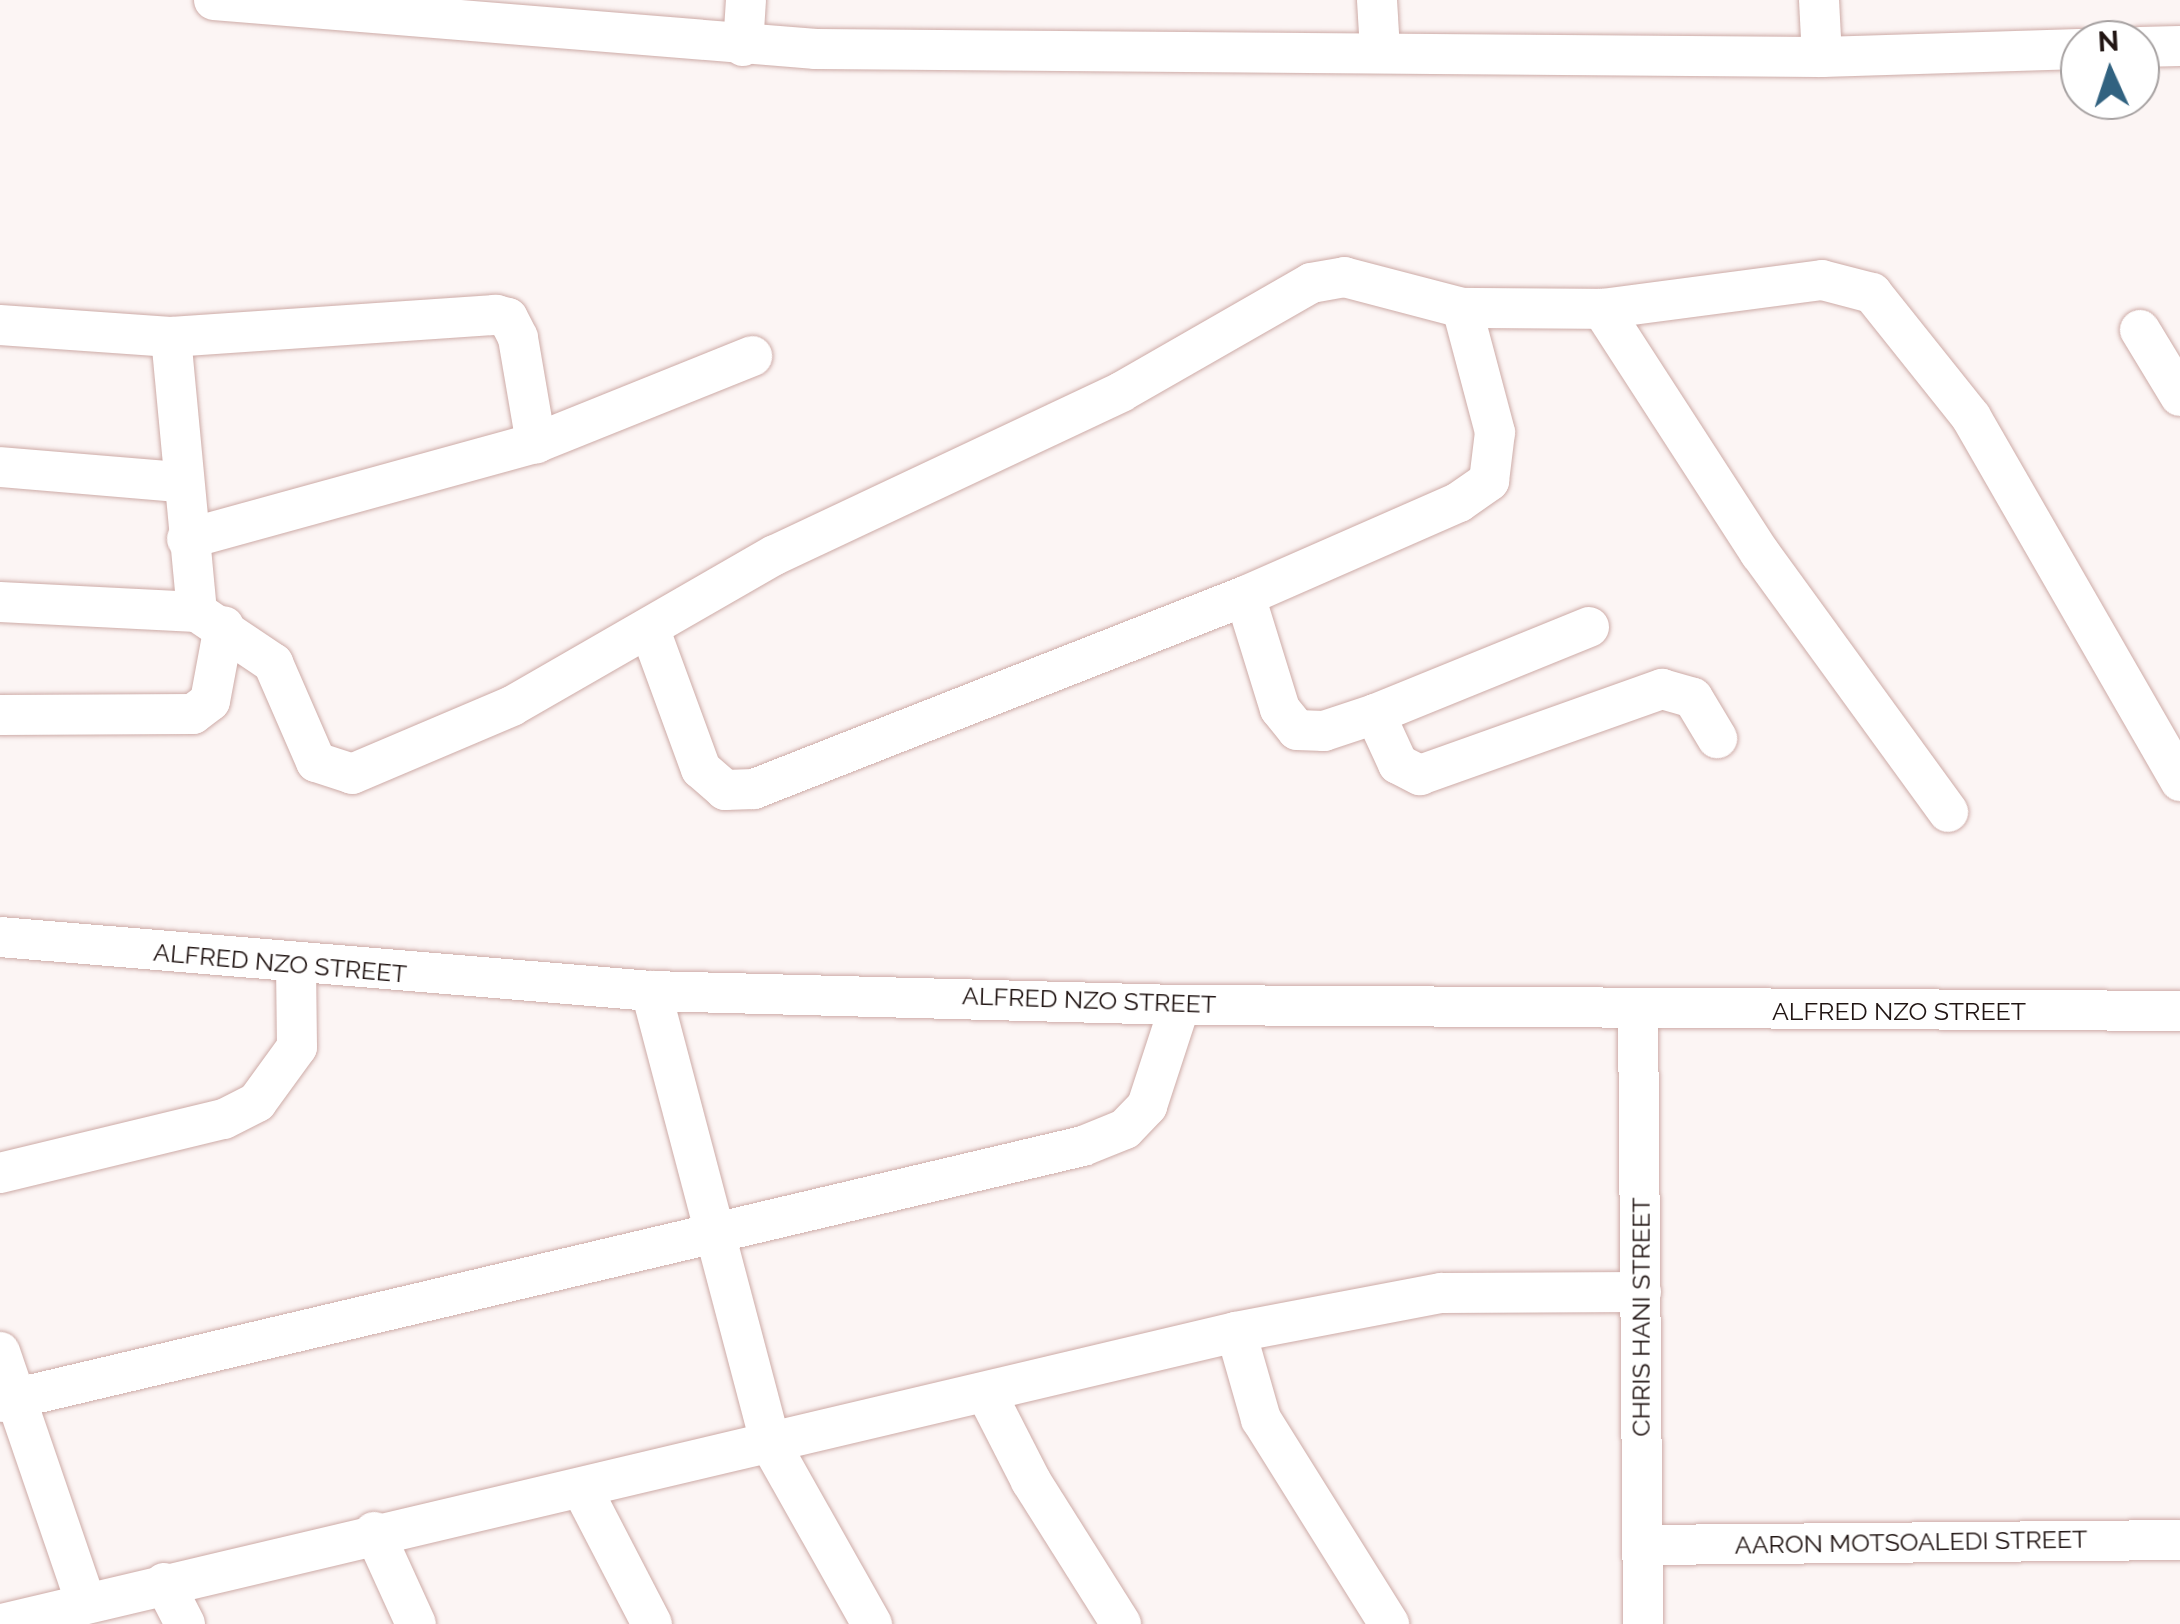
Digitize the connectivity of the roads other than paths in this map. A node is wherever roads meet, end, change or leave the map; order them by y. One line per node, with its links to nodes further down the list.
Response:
1 (746, 0): 5 (street)
2 (1377, 0): 6 (street)
3 (1819, 0): 8 (street)
4 (236, 1): 5 (street)
5 (743, 46): 6 (street)
6 (1380, 50): 8 (street)
7 (2060, 50): 8 (street)
8 (1822, 57)
9 (1462, 308): 10 (street); 20 (street); 24 (street)
10 (1602, 309): 28 (street); 29 (street)
11 (0, 325): 13 (street)
12 (2140, 330): 15 (street)
13 (172, 337): 16 (street); 18 (street)
14 (752, 356): 16 (street)
15 (2180, 396)
16 (536, 442): 19 (street)
17 (0, 467): 18 (street)
18 (179, 482): 19 (street)
19 (187, 539): 22 (street)
20 (1245, 596): 24 (street); 25 (street)
21 (0, 602): 22 (street)
22 (211, 619): 24 (street); 26 (street)
23 (1589, 628): 25 (street)
24 (650, 630)
25 (1375, 714): 27 (street)
26 (0, 715)
27 (1717, 738)
28 (2180, 781)
29 (1948, 812)
30 (0, 938): 31 (street, ALFRED NZO STREET)
31 (296, 966): 32 (street, ALFRED NZO STREET); 36 (street)
32 (651, 991): 33 (street, ALFRED NZO STREET); 37 (street)
33 (1180, 1004): 34 (street, ALFRED NZO STREET); 37 (street)
34 (1638, 1010): 35 (street, ALFRED NZO STREET); 38 (street, CHRIS HANI STREET)
35 (2180, 1011)
36 (0, 1173)
37 (713, 1234): 42 (street); 43 (street)
38 (1641, 1292): 39 (street); 47 (street, CHRIS HANI STREET)
39 (1236, 1332): 41 (street); 56 (street)
40 (0, 1352): 42 (street)
41 (986, 1393): 43 (street); 55 (street)
42 (8, 1400): 49 (street)
43 (771, 1445): 44 (street); 54 (street)
44 (582, 1489): 45 (street); 53 (street)
45 (374, 1532): 48 (street); 52 (street)
46 (2180, 1540): 47 (street, AARON MOTSOALEDI STREET)
47 (1643, 1545): 57 (street, CHRIS HANI STREET)
48 (164, 1584): 49 (street); 51 (street)
49 (86, 1603): 50 (street)
50 (2, 1624)
51 (185, 1624)
52 (416, 1624)
53 (652, 1624)
54 (872, 1624)
55 (1122, 1624)
56 (1389, 1624)
57 (1643, 1624)

